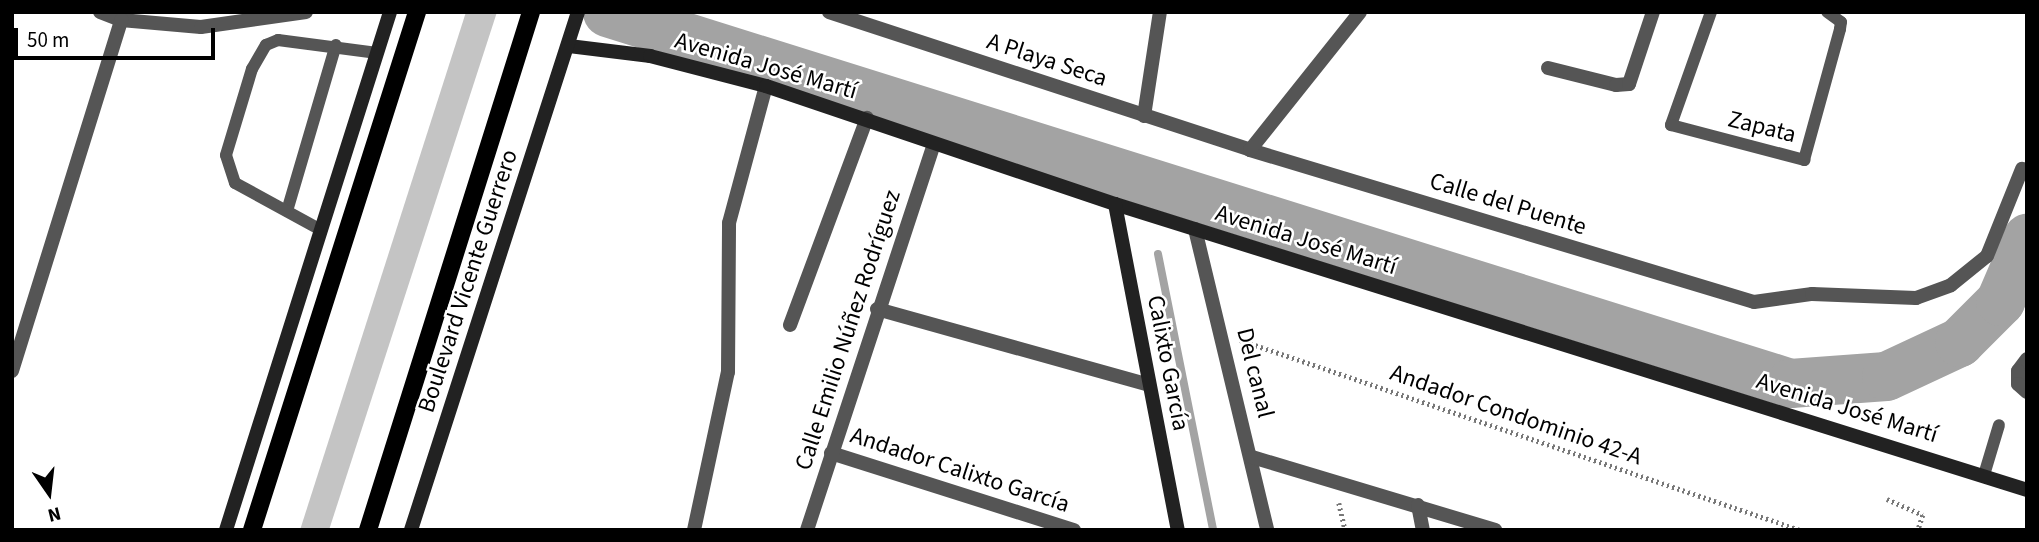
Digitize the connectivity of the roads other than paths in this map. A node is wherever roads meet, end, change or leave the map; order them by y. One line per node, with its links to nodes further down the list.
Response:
1 (100, 12): 14 (street)
2 (306, 12): 14 (street)
3 (390, 12): 17 (main road)
4 (417, 12): 43 (main road)
5 (531, 12): 44 (main road)
6 (579, 12): 16 (main road, Boulevard Vicente Guerrero)
7 (829, 12): 13 (street, A Playa Seca)
8 (1160, 12): 20 (street)
9 (1360, 12): 23 (street)
10 (1653, 12): 18 (street)
11 (1711, 12): 12 (lane, Zapata)
12 (1827, 12)
13 (847, 15): 20 (street, A Playa Seca)
14 (121, 20): 32 (street)
15 (336, 45): 17 (lane); 26 (lane); 26 (lane)
16 (569, 46): 19 (main road, Avenida José Martí); 45 (main road, Boulevard Vicente Guerrero)
17 (377, 53): 28 (main road)
18 (1548, 68)
19 (766, 86): 21 (main road, Avenida José Martí); 46 (street)
20 (1144, 116): 23 (street, A Playa Seca)
21 (867, 118): 22 (main road, Avenida José Martí); 30 (street)
22 (934, 144): 25 (main road, Avenida José Martí); 29 (street, Calle Emilio Núñez Rodríguez)
23 (1250, 150): 24 (street, Calle del Puente)
24 (2022, 169)
25 (1115, 204): 27 (main road, Avenida José Martí); 33 (main road, Calixto García)
26 (286, 211): 28 (lane)
27 (1195, 229): 37 (street, Del canal); 38 (main road, Avenida José Martí)
28 (321, 230): 42 (main road)
29 (877, 309): 33 (street); 36 (street, Calle Emilio Núñez Rodríguez)
30 (790, 325)
31 (2027, 359): 34 (street)
32 (12, 370)
33 (1149, 386): 49 (main road, Calixto García)
34 (2027, 392)
35 (1999, 425): 38 (lane)
36 (831, 453): 41 (street, Andador Calixto García); 47 (street, Calle Emilio Núñez Rodríguez)
37 (1252, 457): 40 (street); 50 (street, Del canal)
38 (1984, 475): 39 (main road, Avenida José Martí)
39 (2027, 490)
40 (1418, 505): 51 (street); 52 (street)
41 (1039, 525): 48 (street, Andador Calixto García)
42 (226, 530)
43 (252, 530)
44 (368, 530)
45 (411, 530)
46 (694, 530)
47 (807, 530)
48 (1074, 530)
49 (1178, 530)
50 (1267, 530)
51 (1423, 530)
52 (1495, 530)

